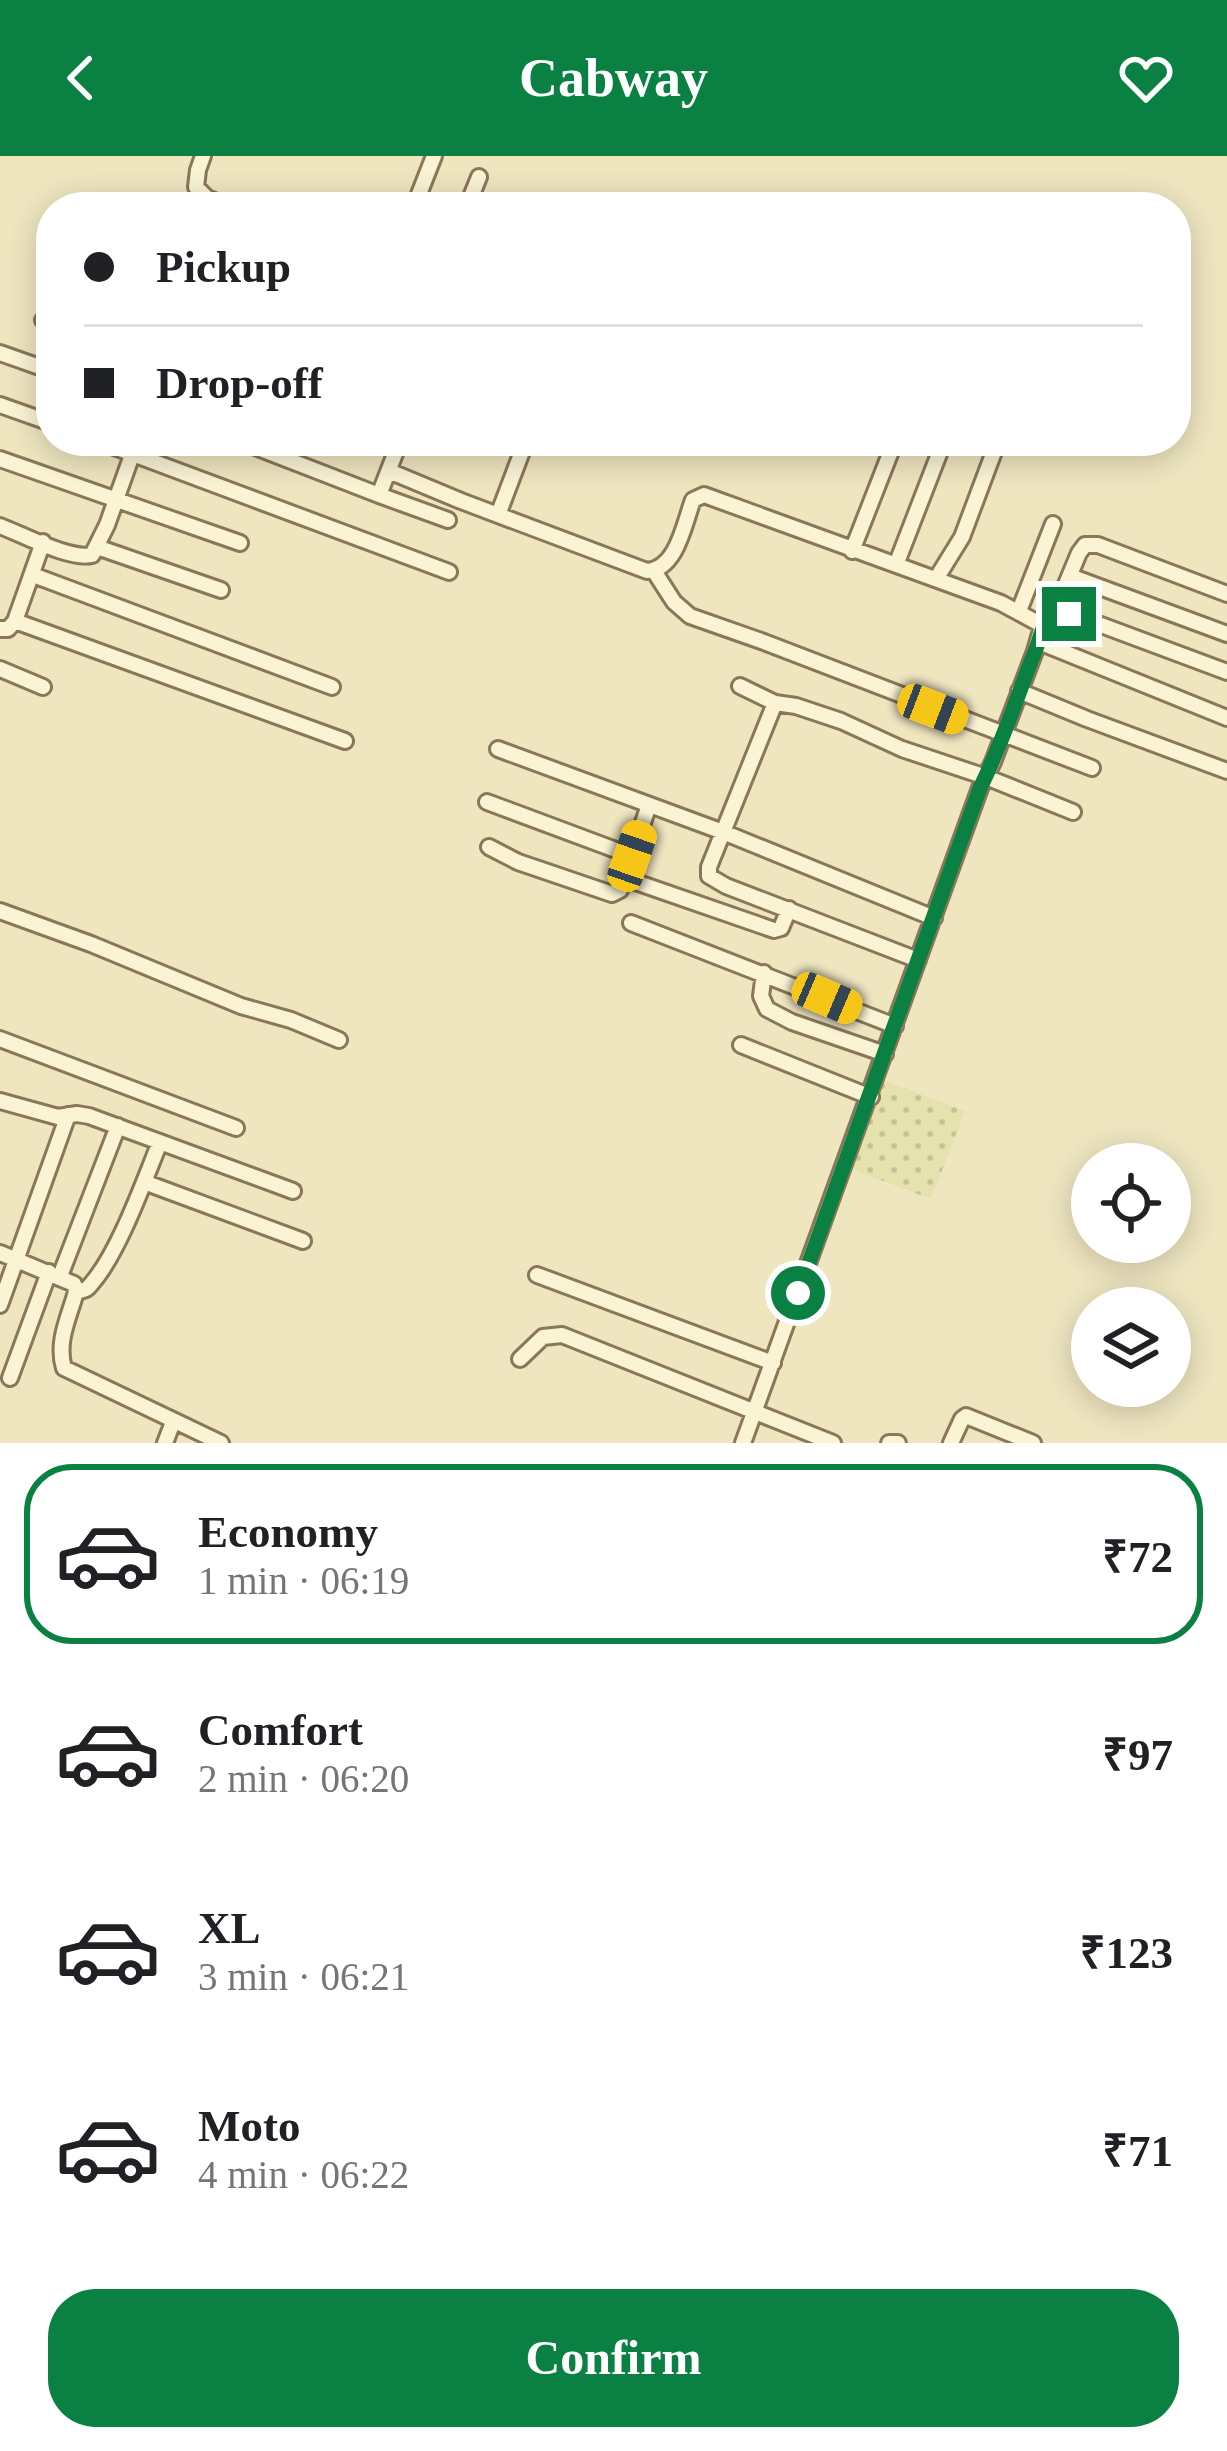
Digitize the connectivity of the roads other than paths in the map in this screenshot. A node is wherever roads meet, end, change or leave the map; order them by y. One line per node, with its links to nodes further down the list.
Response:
1 (203, 156): 4 (street)
2 (434, 156): 5 (street)
3 (479, 177): 6 (street)
4 (201, 192)
5 (420, 192)
6 (473, 192)
7 (0, 353): 8 (street)
8 (36, 366)
9 (0, 405): 10 (street)
10 (36, 418)
11 (132, 456): 22 (street)
12 (155, 456): 33 (street)
13 (278, 456): 21 (street)
14 (392, 456): 20 (street)
15 (520, 456): 23 (street)
16 (889, 456): 30 (street)
17 (938, 456): 31 (street)
18 (992, 456): 36 (street)
19 (0, 459): 22 (street)
20 (389, 471): 21 (street); 23 (street)
21 (379, 496): 24 (street)
22 (116, 500): 28 (street); 29 (street)
23 (498, 514): 32 (street)
24 (448, 520)
25 (1053, 524): 39 (street)
26 (0, 526): 27 (street)
27 (44, 542): 29 (street); 34 (street)
28 (240, 543)
29 (97, 548): 37 (street)
30 (852, 551): 31 (street); 32 (street)
31 (896, 565): 36 (street)
32 (654, 571): 53 (street)
33 (449, 572)
34 (32, 574): 41 (street); 47 (street)
35 (1070, 577): 38 (street); 40 (street); 43 (street)
36 (936, 579): 39 (street)
37 (221, 590)
38 (1227, 594)
39 (1018, 611): 40 (street)
40 (1049, 618): 44 (street); 46 (street)
41 (15, 621): 42 (street); 54 (street)
42 (0, 628)
43 (1227, 634)
44 (1039, 642): 50 (street); 52 (street)
45 (0, 669): 49 (street)
46 (1227, 672)
47 (332, 686)
48 (740, 686): 51 (street)
49 (43, 687)
50 (1019, 691): 53 (street); 57 (street)
51 (775, 703): 58 (street); 62 (street)
52 (1227, 718)
53 (1003, 735): 56 (street); 58 (street)
54 (345, 741)
55 (498, 749): 60 (street)
56 (1092, 768)
57 (1227, 771)
58 (986, 777): 61 (street); 68 (street)
59 (488, 802): 64 (street)
60 (649, 805): 62 (street); 64 (street)
61 (1073, 812)
62 (723, 832): 66 (street); 68 (street)
63 (489, 847): 65 (street)
64 (632, 856): 65 (street)
65 (624, 878): 66 (street)
66 (789, 909): 70 (street)
67 (0, 911): 74 (street)
68 (934, 917): 70 (street)
69 (632, 922): 71 (street)
70 (918, 960): 72 (street)
71 (764, 973): 72 (street); 76 (street)
72 (895, 1026): 76 (street)
73 (0, 1039): 81 (street)
74 (339, 1040)
75 (741, 1046): 77 (street)
76 (885, 1054): 77 (street)
77 (871, 1097): 93 (street)
78 (1, 1104): 79 (street)
79 (68, 1115): 80 (street); 87 (street)
80 (118, 1126): 82 (street); 88 (street)
81 (236, 1128)
82 (160, 1142): 83 (street); 84 (street)
83 (144, 1182): 85 (street); 90 (street)
84 (293, 1191)
85 (303, 1241)
86 (0, 1252): 87 (street)
87 (16, 1258): 88 (street); 91 (street)
88 (55, 1274): 90 (street); 94 (street)
89 (537, 1275): 93 (street)
90 (76, 1292): 96 (street)
91 (0, 1305)
92 (520, 1359): 95 (street)
93 (772, 1364): 95 (street)
94 (10, 1378)
95 (754, 1412): 99 (street); 100 (street)
96 (173, 1422): 97 (street); 98 (street)
97 (165, 1443)
98 (221, 1443)
99 (743, 1443)
100 (833, 1443)
101 (889, 1443): 102 (street)
102 (898, 1443)
103 (951, 1443): 104 (street)
104 (1033, 1443)

